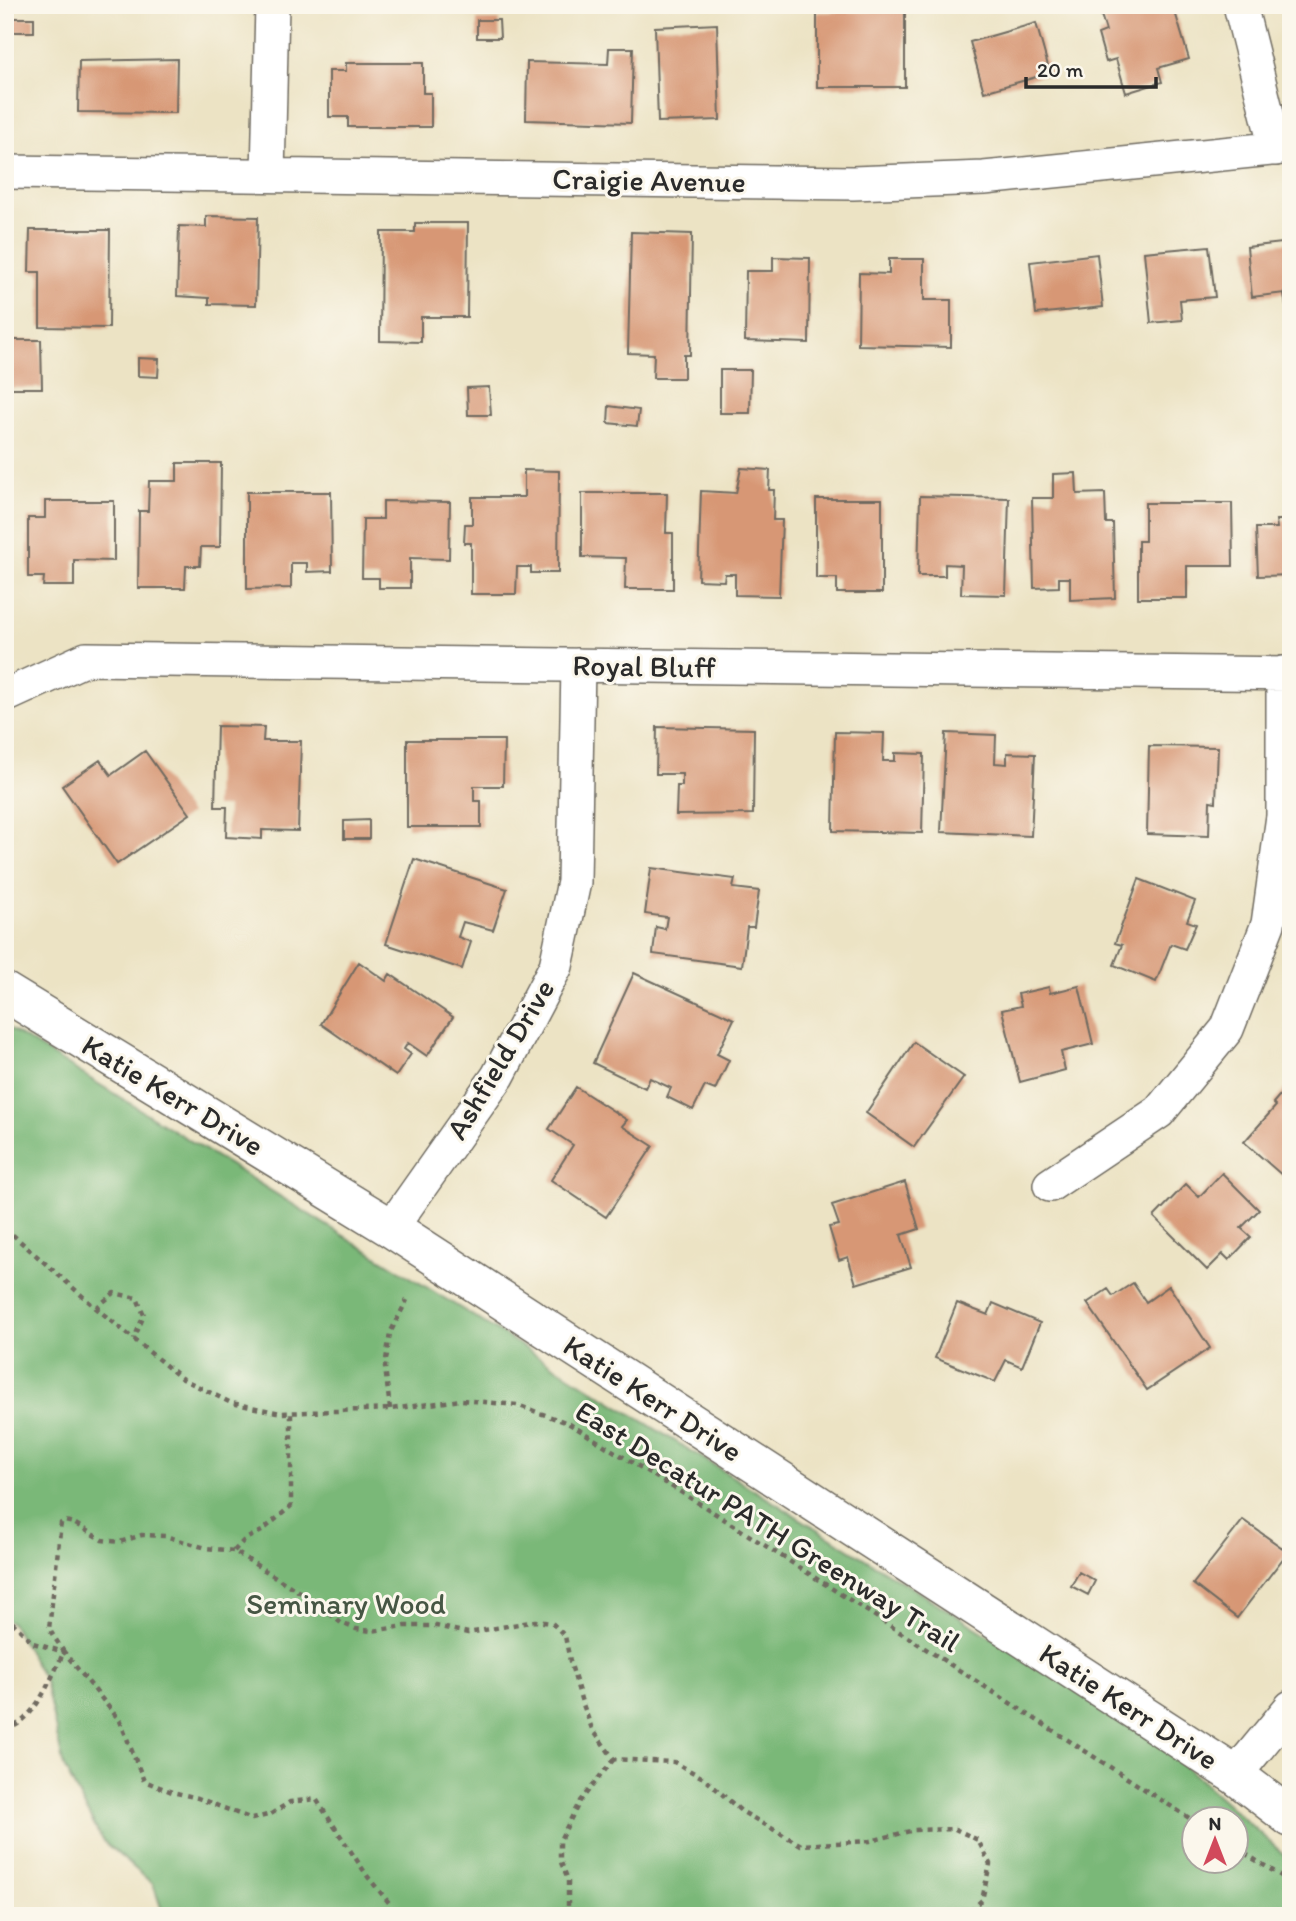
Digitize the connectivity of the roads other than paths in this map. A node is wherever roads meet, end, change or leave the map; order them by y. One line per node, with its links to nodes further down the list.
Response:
1 (272, 5): 5 (street)
2 (1240, 5): 3 (street)
3 (1283, 148): 5 (street, Craigie Avenue)
4 (5, 172): 5 (street, Craigie Avenue)
5 (268, 175)
6 (578, 665): 7 (street, Royal Bluff); 8 (street, Royal Bluff); 11 (street, Ashfield Drive)
7 (1287, 674): 10 (street)
8 (5, 696)
9 (5, 992): 11 (street, Katie Kerr Drive)
10 (1051, 1185)
11 (391, 1228): 13 (street, Katie Kerr Drive)
12 (1291, 1707): 13 (street)
13 (1235, 1775): 14 (street, Katie Kerr Drive)
14 (1291, 1818)

